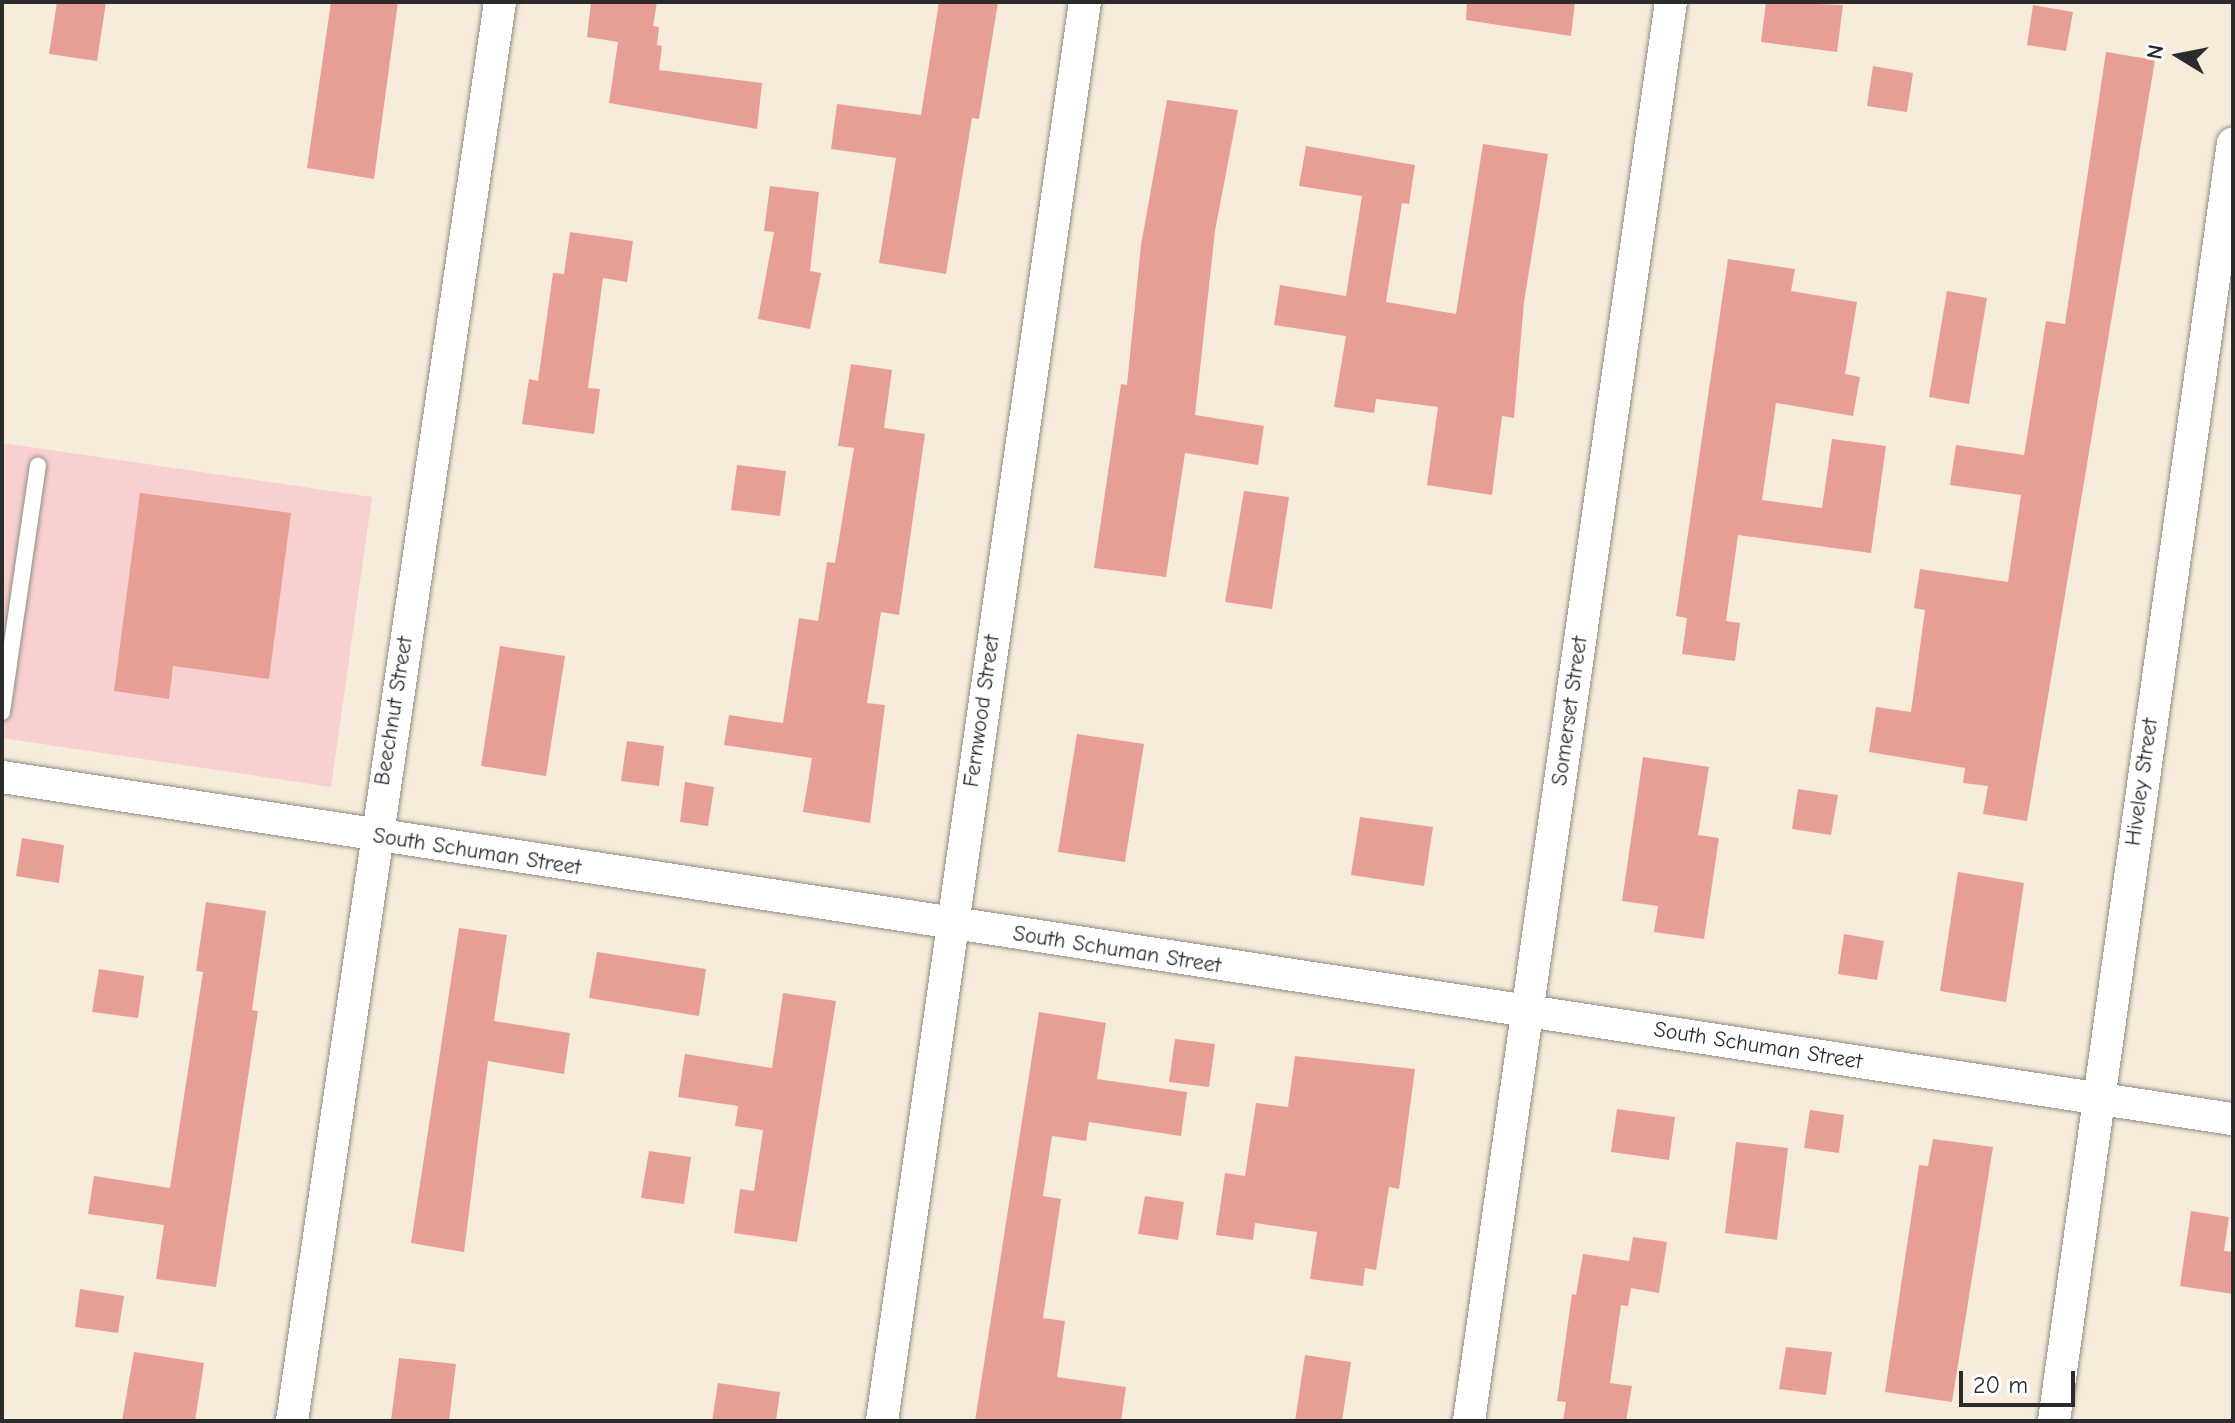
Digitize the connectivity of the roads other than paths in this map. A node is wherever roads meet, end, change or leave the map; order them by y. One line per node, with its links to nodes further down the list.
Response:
1 (500, 2): 8 (street, Beechnut Street)
2 (1085, 2): 9 (street, Fernwood Street)
3 (1671, 2): 10 (street, Somerset Street)
4 (2233, 143): 11 (street, Hiveley Street)
5 (38, 466): 6 (lane)
6 (2, 712)
7 (2, 777): 8 (street, South Schuman Street)
8 (375, 837): 9 (street, South Schuman Street); 13 (street, Beechnut Street)
9 (951, 925): 10 (street, South Schuman Street); 14 (street, Fernwood Street)
10 (1529, 1011): 11 (street, South Schuman Street); 15 (street, Somerset Street)
11 (2099, 1098): 12 (street, South Schuman Street); 16 (street, Hiveley Street)
12 (2233, 1119)
13 (292, 1421)
14 (882, 1421)
15 (1469, 1421)
16 (2054, 1421)

